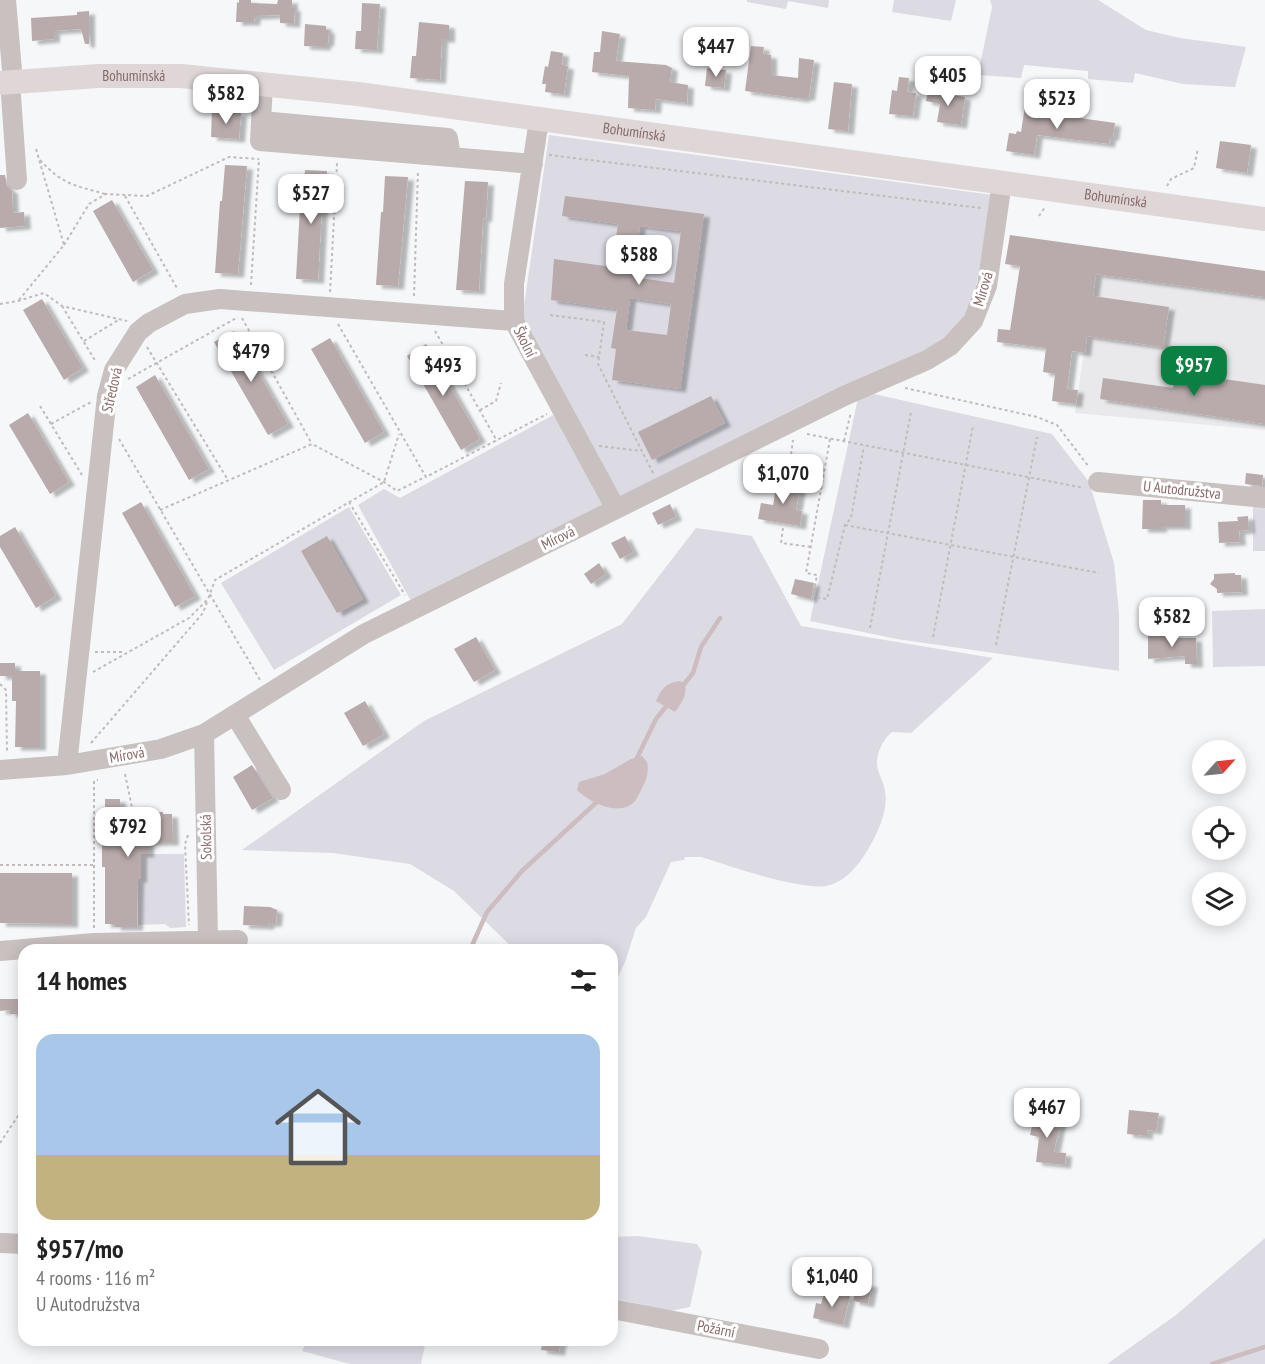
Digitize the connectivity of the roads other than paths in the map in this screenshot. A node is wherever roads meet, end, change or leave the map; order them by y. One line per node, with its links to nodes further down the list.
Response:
1 (6, 0): 2 (street)
2 (8, 83): 3 (main road, Bohumínská); 8 (street)
3 (263, 84): 4 (main road, Bohumínská); 5 (street)
4 (539, 120): 7 (street, Školní); 9 (main road, Bohumínská)
5 (261, 121): 6 (street); 6 (street)
6 (451, 157): 7 (street)
7 (533, 158): 11 (street, Školní)
8 (17, 180)
9 (1002, 182): 10 (main road, Bohumínská); 14 (street, Mírová)
10 (1263, 216)
11 (514, 321): 14 (street, Školní); 17 (street, Středová)
12 (1091, 485): 13 (street, U Autodružstva)
13 (1265, 498)
14 (616, 509): 15 (street, Mírová)
15 (235, 715): 16 (street, Mírová); 19 (street)
16 (204, 734): 17 (street, Mírová); 20 (street, Sokolská)
17 (67, 765): 18 (street, Mírová)
18 (3, 770)
19 (281, 790)
20 (208, 939): 21 (street); 22 (street)
21 (238, 940)
22 (89, 944)
23 (18, 950): 24 (street)
24 (0, 951)
25 (0, 1243): 26 (street)
26 (18, 1244)
27 (618, 1310): 28 (street, Požární)
28 (819, 1349)

